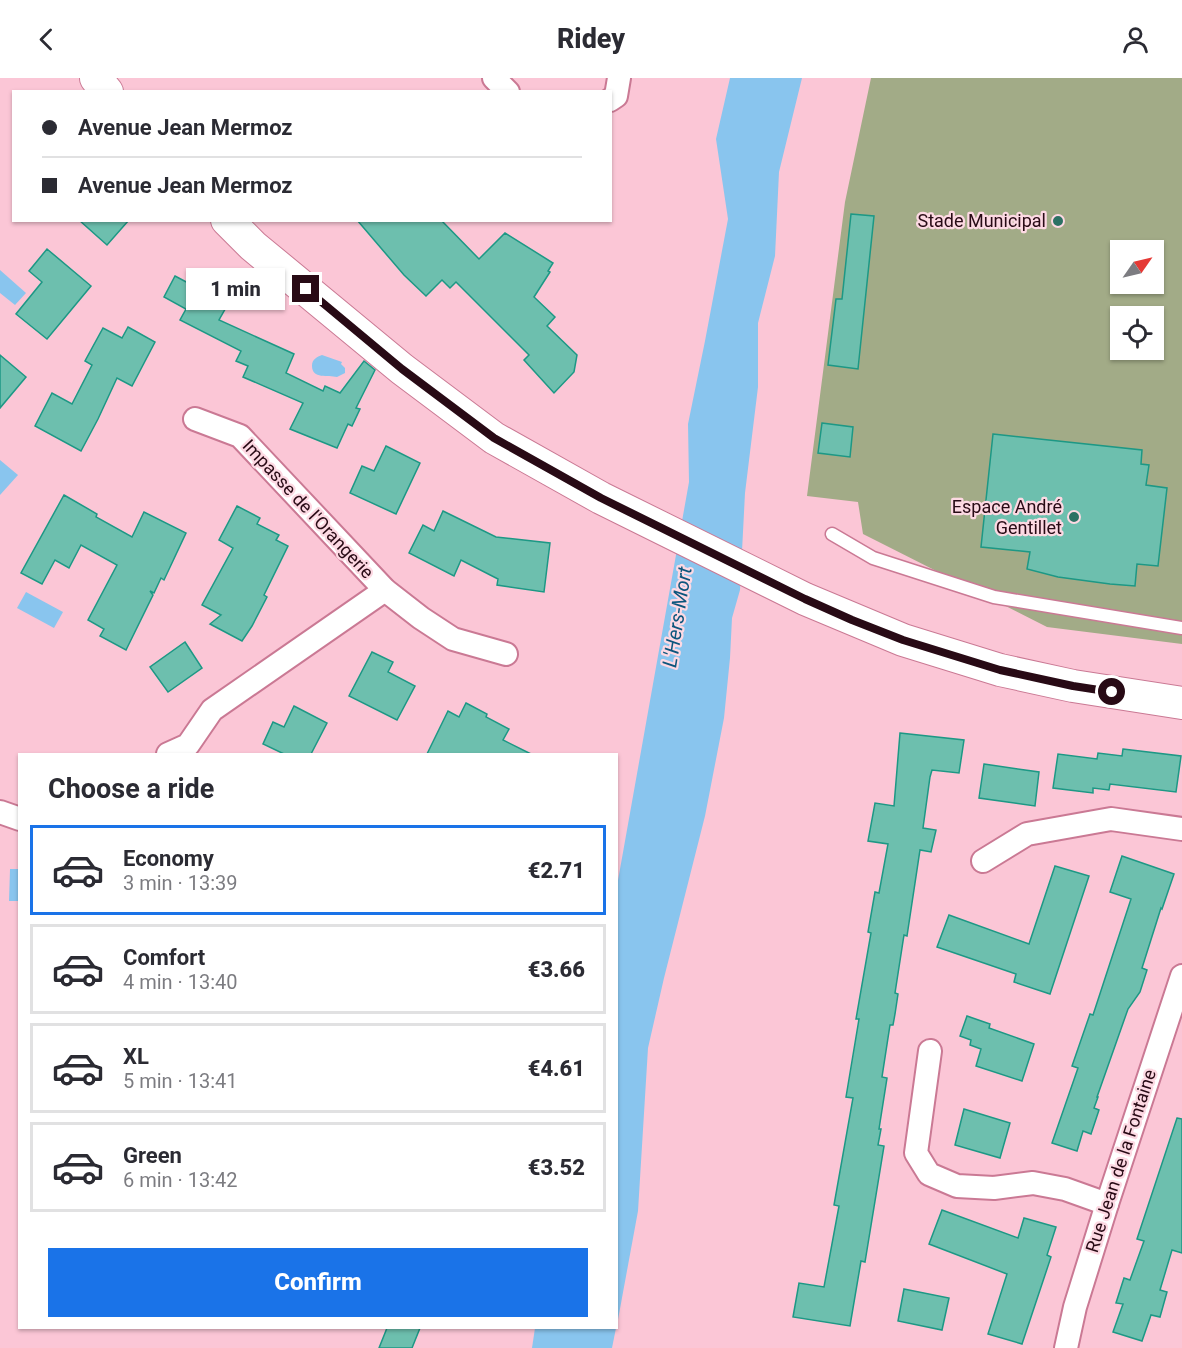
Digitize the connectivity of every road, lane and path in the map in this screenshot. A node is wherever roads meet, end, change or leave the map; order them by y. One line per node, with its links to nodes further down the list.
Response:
1 (96, 78): 4 (street)
2 (494, 78): 5 (street)
3 (619, 78): 6 (street)
4 (105, 90)
5 (506, 90)
6 (612, 99)
7 (229, 222): 13 (street)
8 (195, 419): 10 (street, Impasse de l'Orangerie)
9 (832, 534): 11 (lane)
10 (385, 590): 12 (street, Impasse de l'Orangerie); 14 (street, Impasse de l'Orangerie)
11 (1182, 628)
12 (506, 654)
13 (1182, 703)
14 (187, 751)
15 (0, 812): 16 (street)
16 (18, 818)
17 (1182, 829): 18 (street)
18 (983, 861)
19 (1182, 976): 21 (street, Rue Jean de la Fontaine)
20 (930, 1051): 21 (street)
21 (1107, 1204): 22 (street, Rue Jean de la Fontaine)
22 (1066, 1348)

